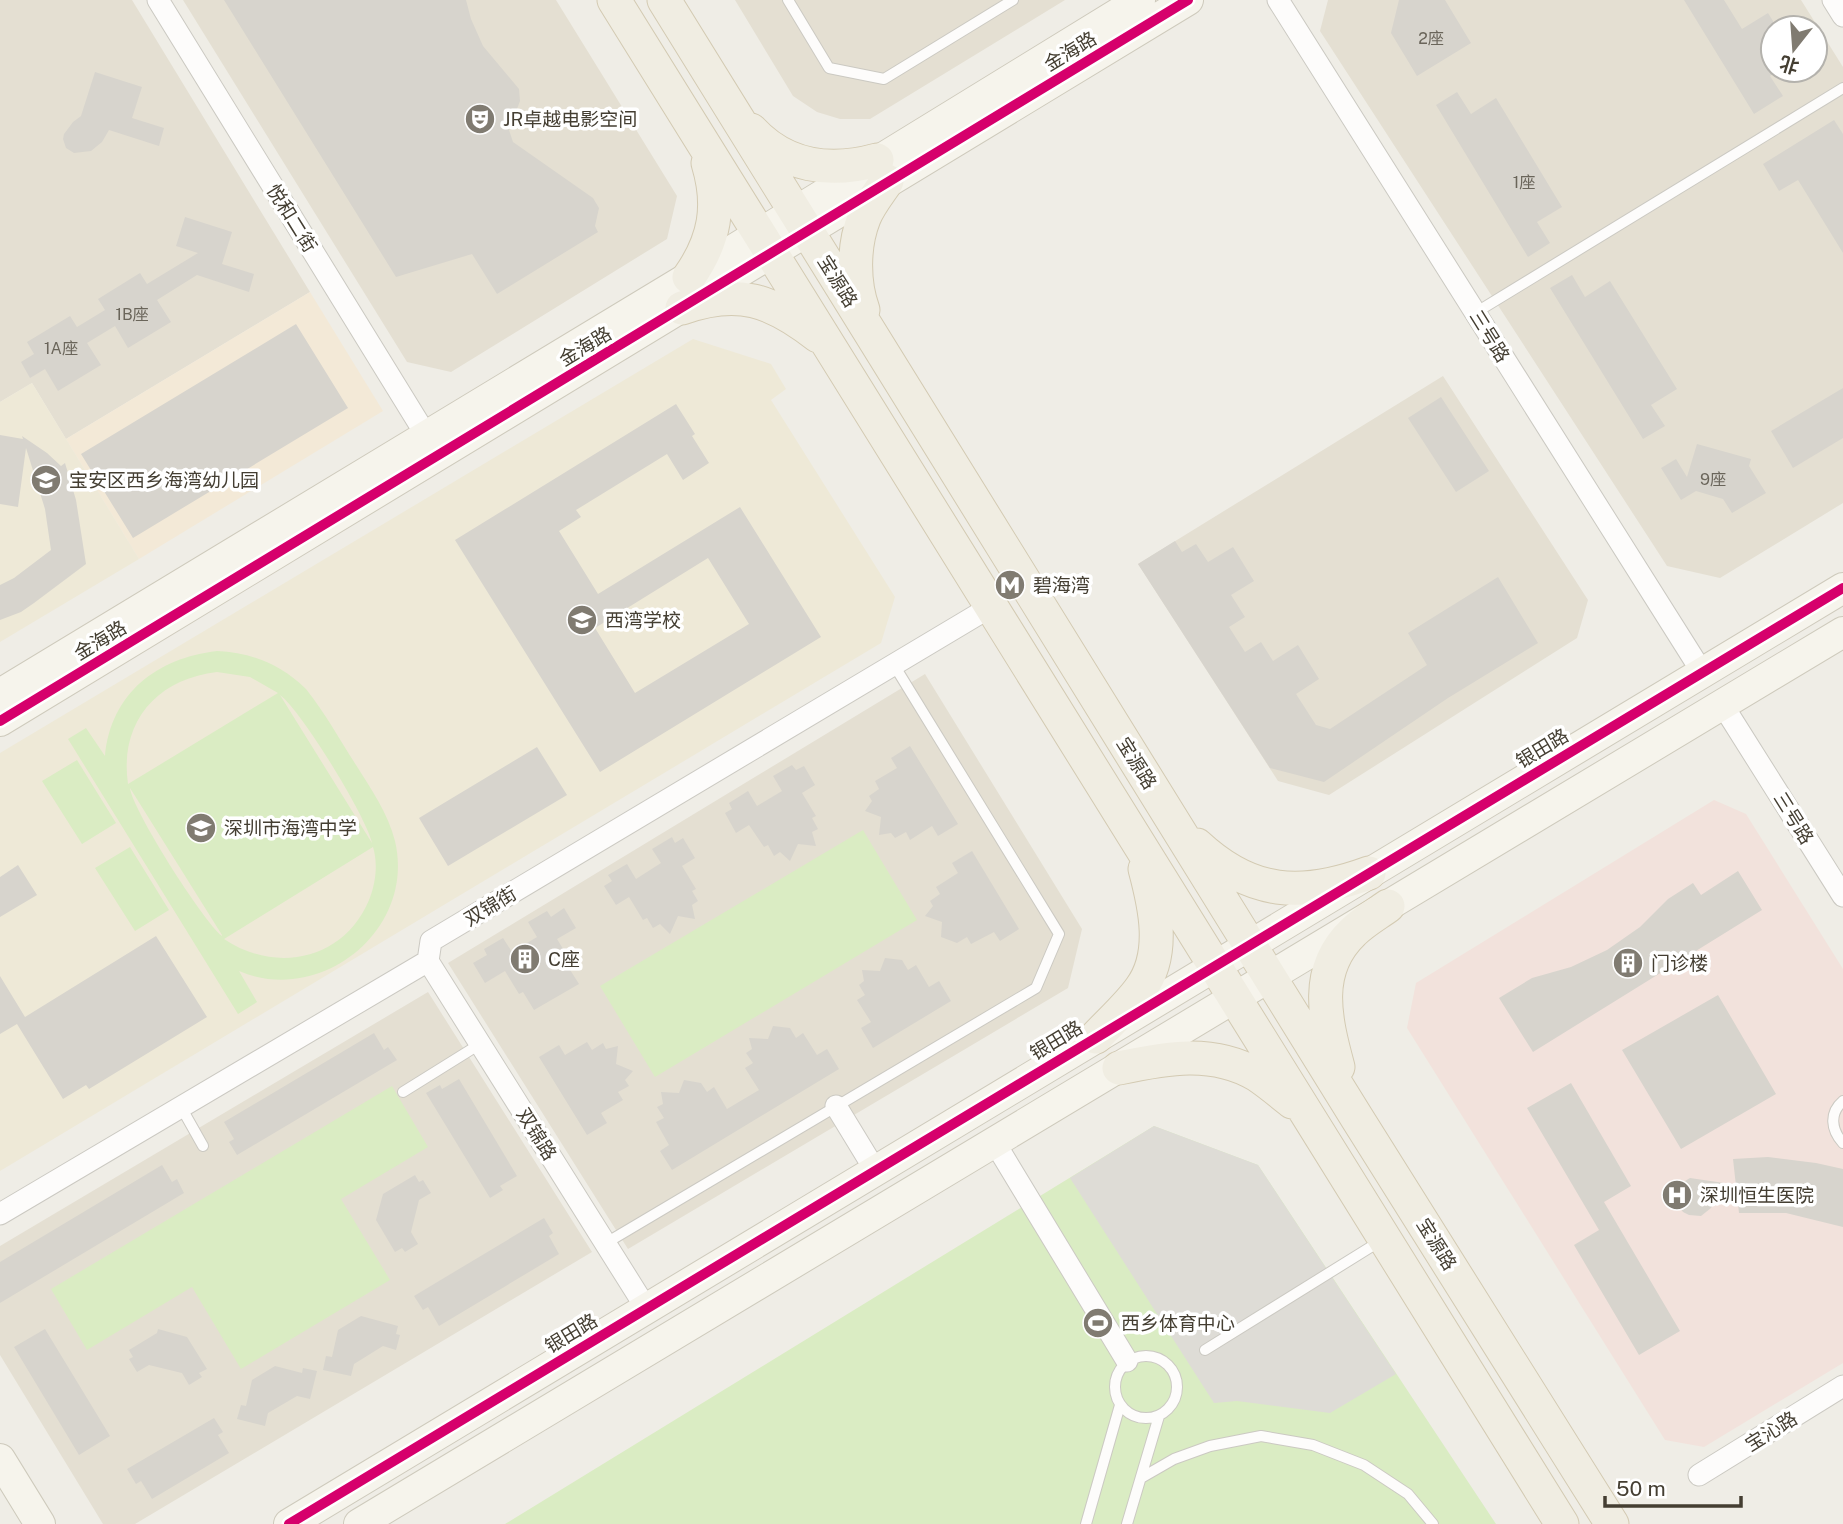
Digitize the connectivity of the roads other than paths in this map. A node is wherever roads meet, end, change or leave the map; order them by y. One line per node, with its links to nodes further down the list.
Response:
1 (158, 0): 21 (street, 悦和二街)
2 (614, 0): 13 (main road)
3 (664, 0): 12 (main road, 宝源路)
4 (788, 0): 5 (lane)
5 (1013, 0)
6 (1140, 0): 14 (street, 金海路)
7 (1188, 0): 14 (street, 金海路)
8 (1278, 0): 18 (street, 三号路)
9 (1833, 0): 10 (street)
10 (1843, 16)
11 (1843, 88): 18 (lane)
12 (726, 99): 14 (main road); 15 (main road, 宝源路)
13 (700, 137): 16 (main road); 17 (main road)
14 (882, 171): 15 (street, 金海路); 19 (main road)
15 (801, 221): 16 (street, 金海路); 19 (main road, 宝源路)
16 (765, 243): 17 (street, 金海路); 20 (main road)
17 (685, 292): 20 (main road); 21 (street, 金海路); 29 (street, 金海路)
18 (1475, 313): 26 (street, 三号路)
19 (870, 332): 30 (main road, 宝源路)
20 (829, 345): 23 (main road)
21 (426, 435): 27 (street, 金海路)
22 (1843, 587): 26 (street, 银田路)
23 (992, 606): 25 (street, 双锦街); 31 (main road)
24 (1843, 632): 28 (street)
25 (894, 665): 36 (street, 双锦街); 45 (lane)
26 (1702, 673): 32 (street, 银田路)
27 (0, 694)
28 (1722, 705): 33 (street, 三号路); 34 (street)
29 (0, 722)
30 (1178, 827): 32 (main road); 35 (main road, 宝源路)
31 (1137, 840): 37 (main road); 40 (main road)
32 (1369, 873): 35 (street, 银田路)
33 (1843, 896)
34 (1388, 906): 38 (street); 48 (main road)
35 (1250, 944): 37 (street, 银田路); 38 (main road, 宝源路)
36 (428, 961): 41 (street, 双锦路); 46 (street, 双锦街)
37 (1214, 965): 39 (main road); 40 (street, 银田路)
38 (1270, 977): 39 (street); 48 (main road, 宝源路)
39 (1235, 999): 42 (street); 47 (main road)
40 (1096, 1037): 52 (street, 银田路)
41 (480, 1044): 43 (lane); 55 (street, 双锦路)
42 (1119, 1069): 47 (main road); 49 (street)
43 (403, 1091)
44 (1843, 1101): 50 (lane)
45 (836, 1106): 52 (street); 55 (lane)
46 (181, 1107): 51 (lane); 53 (street, 双锦街)
47 (1307, 1113): 54 (main road)
48 (1357, 1118): 72 (main road, 宝源路)
49 (995, 1143): 58 (street); 67 (street)
50 (1843, 1143)
51 (203, 1146)
52 (875, 1170): 56 (street, 银田路)
53 (0, 1214)
54 (1384, 1239): 57 (lane); 71 (main road)
55 (606, 1243): 56 (street, 双锦路)
56 (646, 1308): 66 (street, 银田路)
57 (1205, 1350)
58 (1127, 1362): 60 (lane); 61 (lane)
59 (1843, 1386): 63 (street, 宝沁路)
60 (1120, 1405): 61 (lane); 68 (lane)
61 (1159, 1416): 64 (lane)
62 (0, 1459): 65 (street)
63 (1699, 1475)
64 (1141, 1478): 69 (lane); 70 (lane)
65 (40, 1524)
66 (289, 1524)
67 (359, 1524)
68 (1086, 1524)
69 (1127, 1524)
70 (1433, 1524)
71 (1562, 1524)
72 (1612, 1524)

